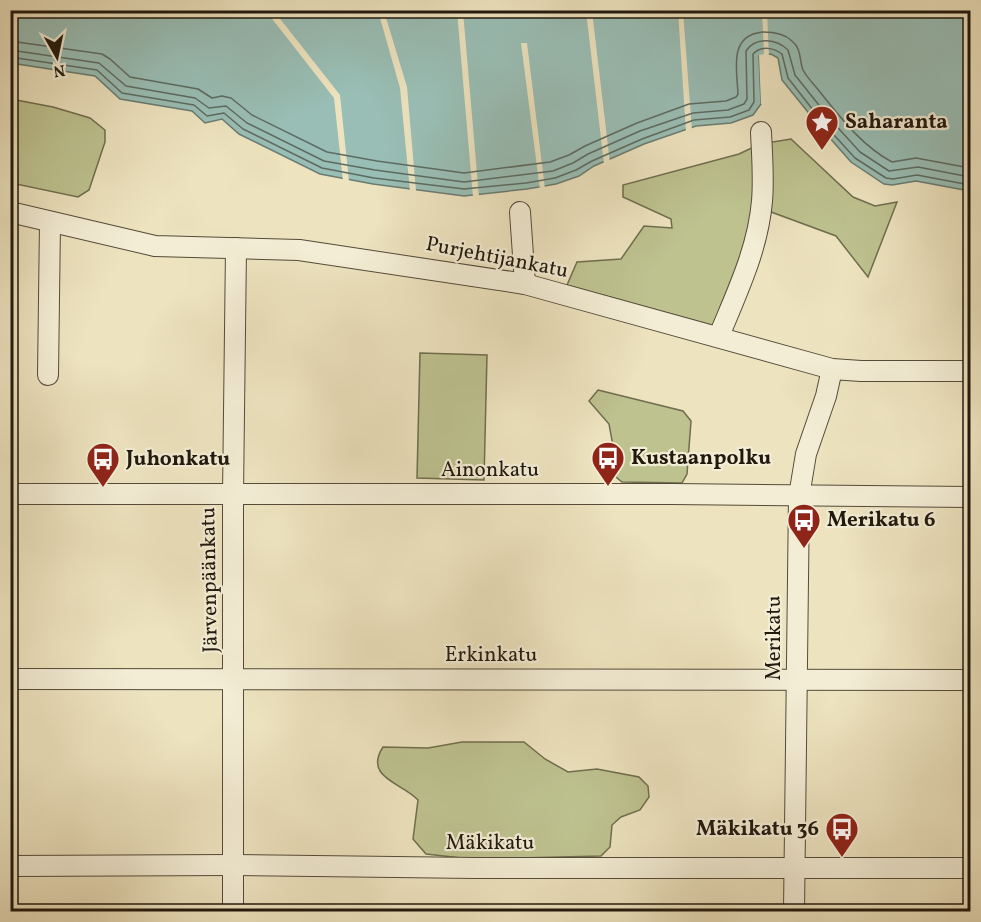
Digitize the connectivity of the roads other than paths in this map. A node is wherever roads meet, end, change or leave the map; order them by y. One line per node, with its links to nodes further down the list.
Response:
1 (761, 132): 7 (street)
2 (10, 212): 4 (street, Purjehtijankatu)
3 (520, 212): 6 (street)
4 (50, 222): 5 (street, Purjehtijankatu); 10 (street)
5 (236, 248): 6 (street, Purjehtijankatu); 12 (street, Järvenpäänkatu)
6 (525, 284): 7 (street, Purjehtijankatu)
7 (719, 336): 8 (street, Purjehtijankatu)
8 (832, 369): 9 (street, Purjehtijankatu); 13 (street, Merikatu)
9 (970, 371)
10 (48, 375)
11 (10, 494): 12 (street, Ainonkatu)
12 (233, 495): 13 (street, Ainonkatu); 15 (street, Järvenpäänkatu)
13 (799, 496): 14 (street, Ainonkatu); 17 (street, Merikatu)
14 (970, 497)
15 (234, 678): 16 (street, Erkinkatu); 17 (street, Erkinkatu); 19 (street, Järvenpäänkatu)
16 (10, 679)
17 (798, 680): 18 (street, Erkinkatu); 21 (street, Merikatu)
18 (970, 680)
19 (233, 865): 20 (street, Mäkikatu); 21 (street, Mäkikatu); 23 (street, Järvenpäänkatu)
20 (10, 866)
21 (794, 867): 22 (street, Mäkikatu); 24 (street, Merikatu)
22 (970, 868)
23 (233, 912)
24 (794, 912)

